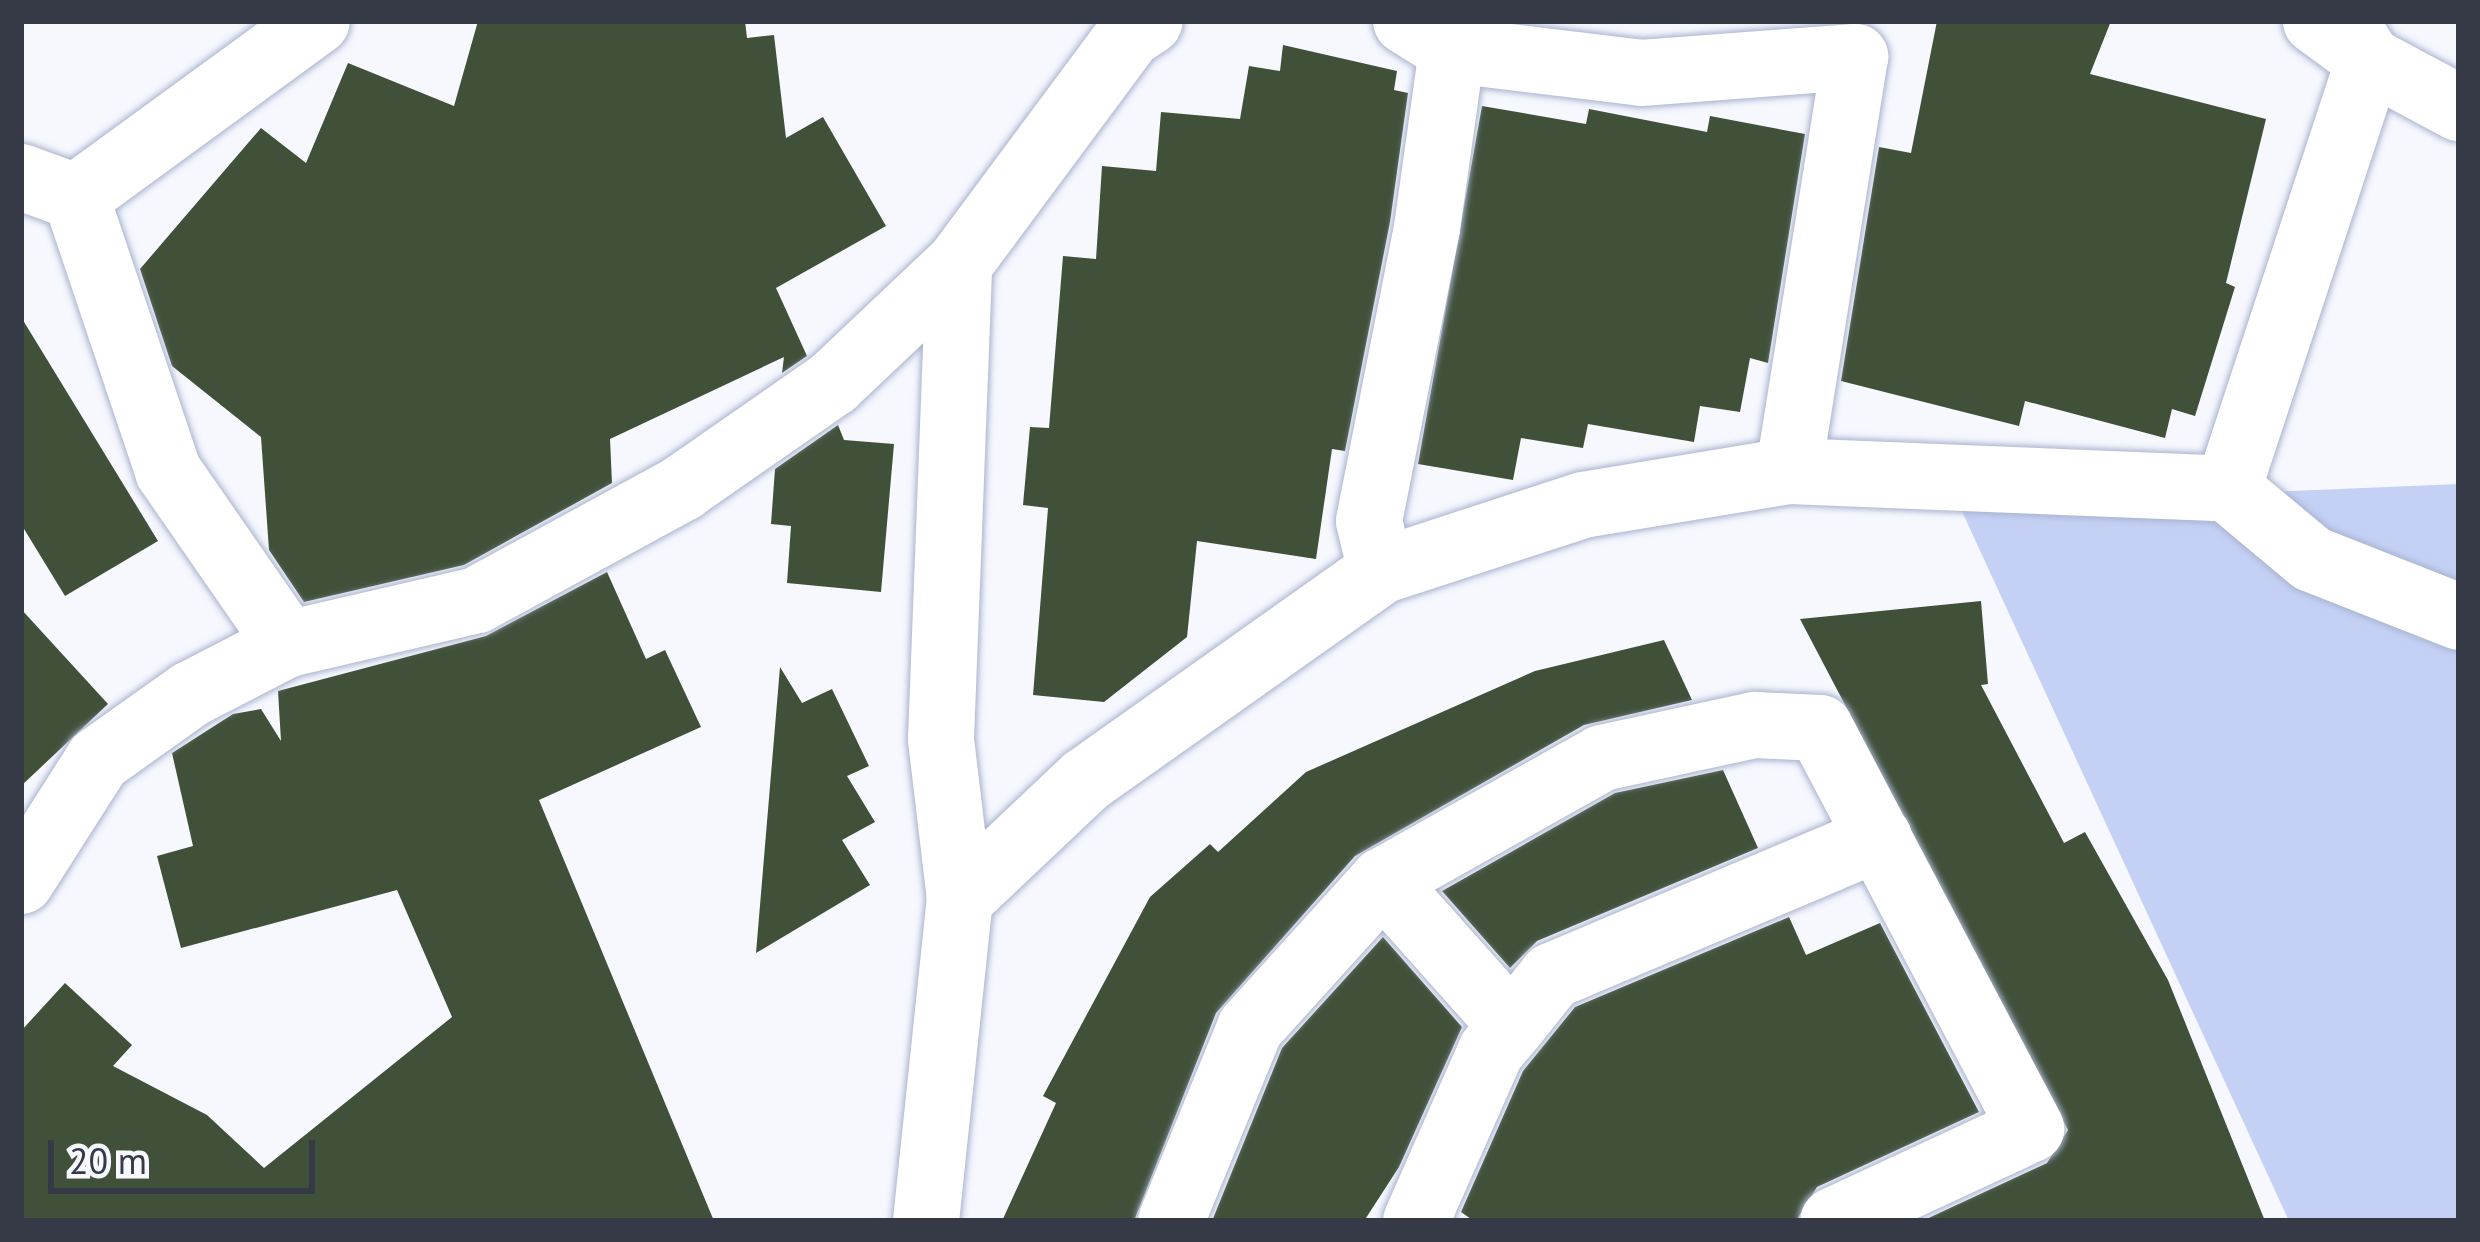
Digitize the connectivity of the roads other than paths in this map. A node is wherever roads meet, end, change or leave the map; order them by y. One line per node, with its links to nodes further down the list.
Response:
1 (317, 21): 7 (street)
2 (2316, 21): 5 (street)
3 (1131, 26): 8 (street)
4 (1429, 35): 9 (street); 11 (street)
5 (2357, 41): 6 (street); 10 (street)
6 (2459, 108)
7 (49, 187): 13 (street)
8 (959, 264): 13 (street); 17 (street)
9 (1789, 471): 10 (street); 11 (street)
10 (2228, 489): 12 (street)
11 (1381, 571): 17 (street)
12 (2459, 617)
13 (288, 644): 15 (street)
14 (1880, 838): 16 (street); 18 (street); 22 (street)
15 (21, 881)
16 (1383, 881): 18 (street); 20 (street)
17 (960, 899): 19 (street)
18 (1512, 1026): 21 (street)
19 (926, 1221)
20 (1171, 1221)
21 (1416, 1221)
22 (1833, 1221)

